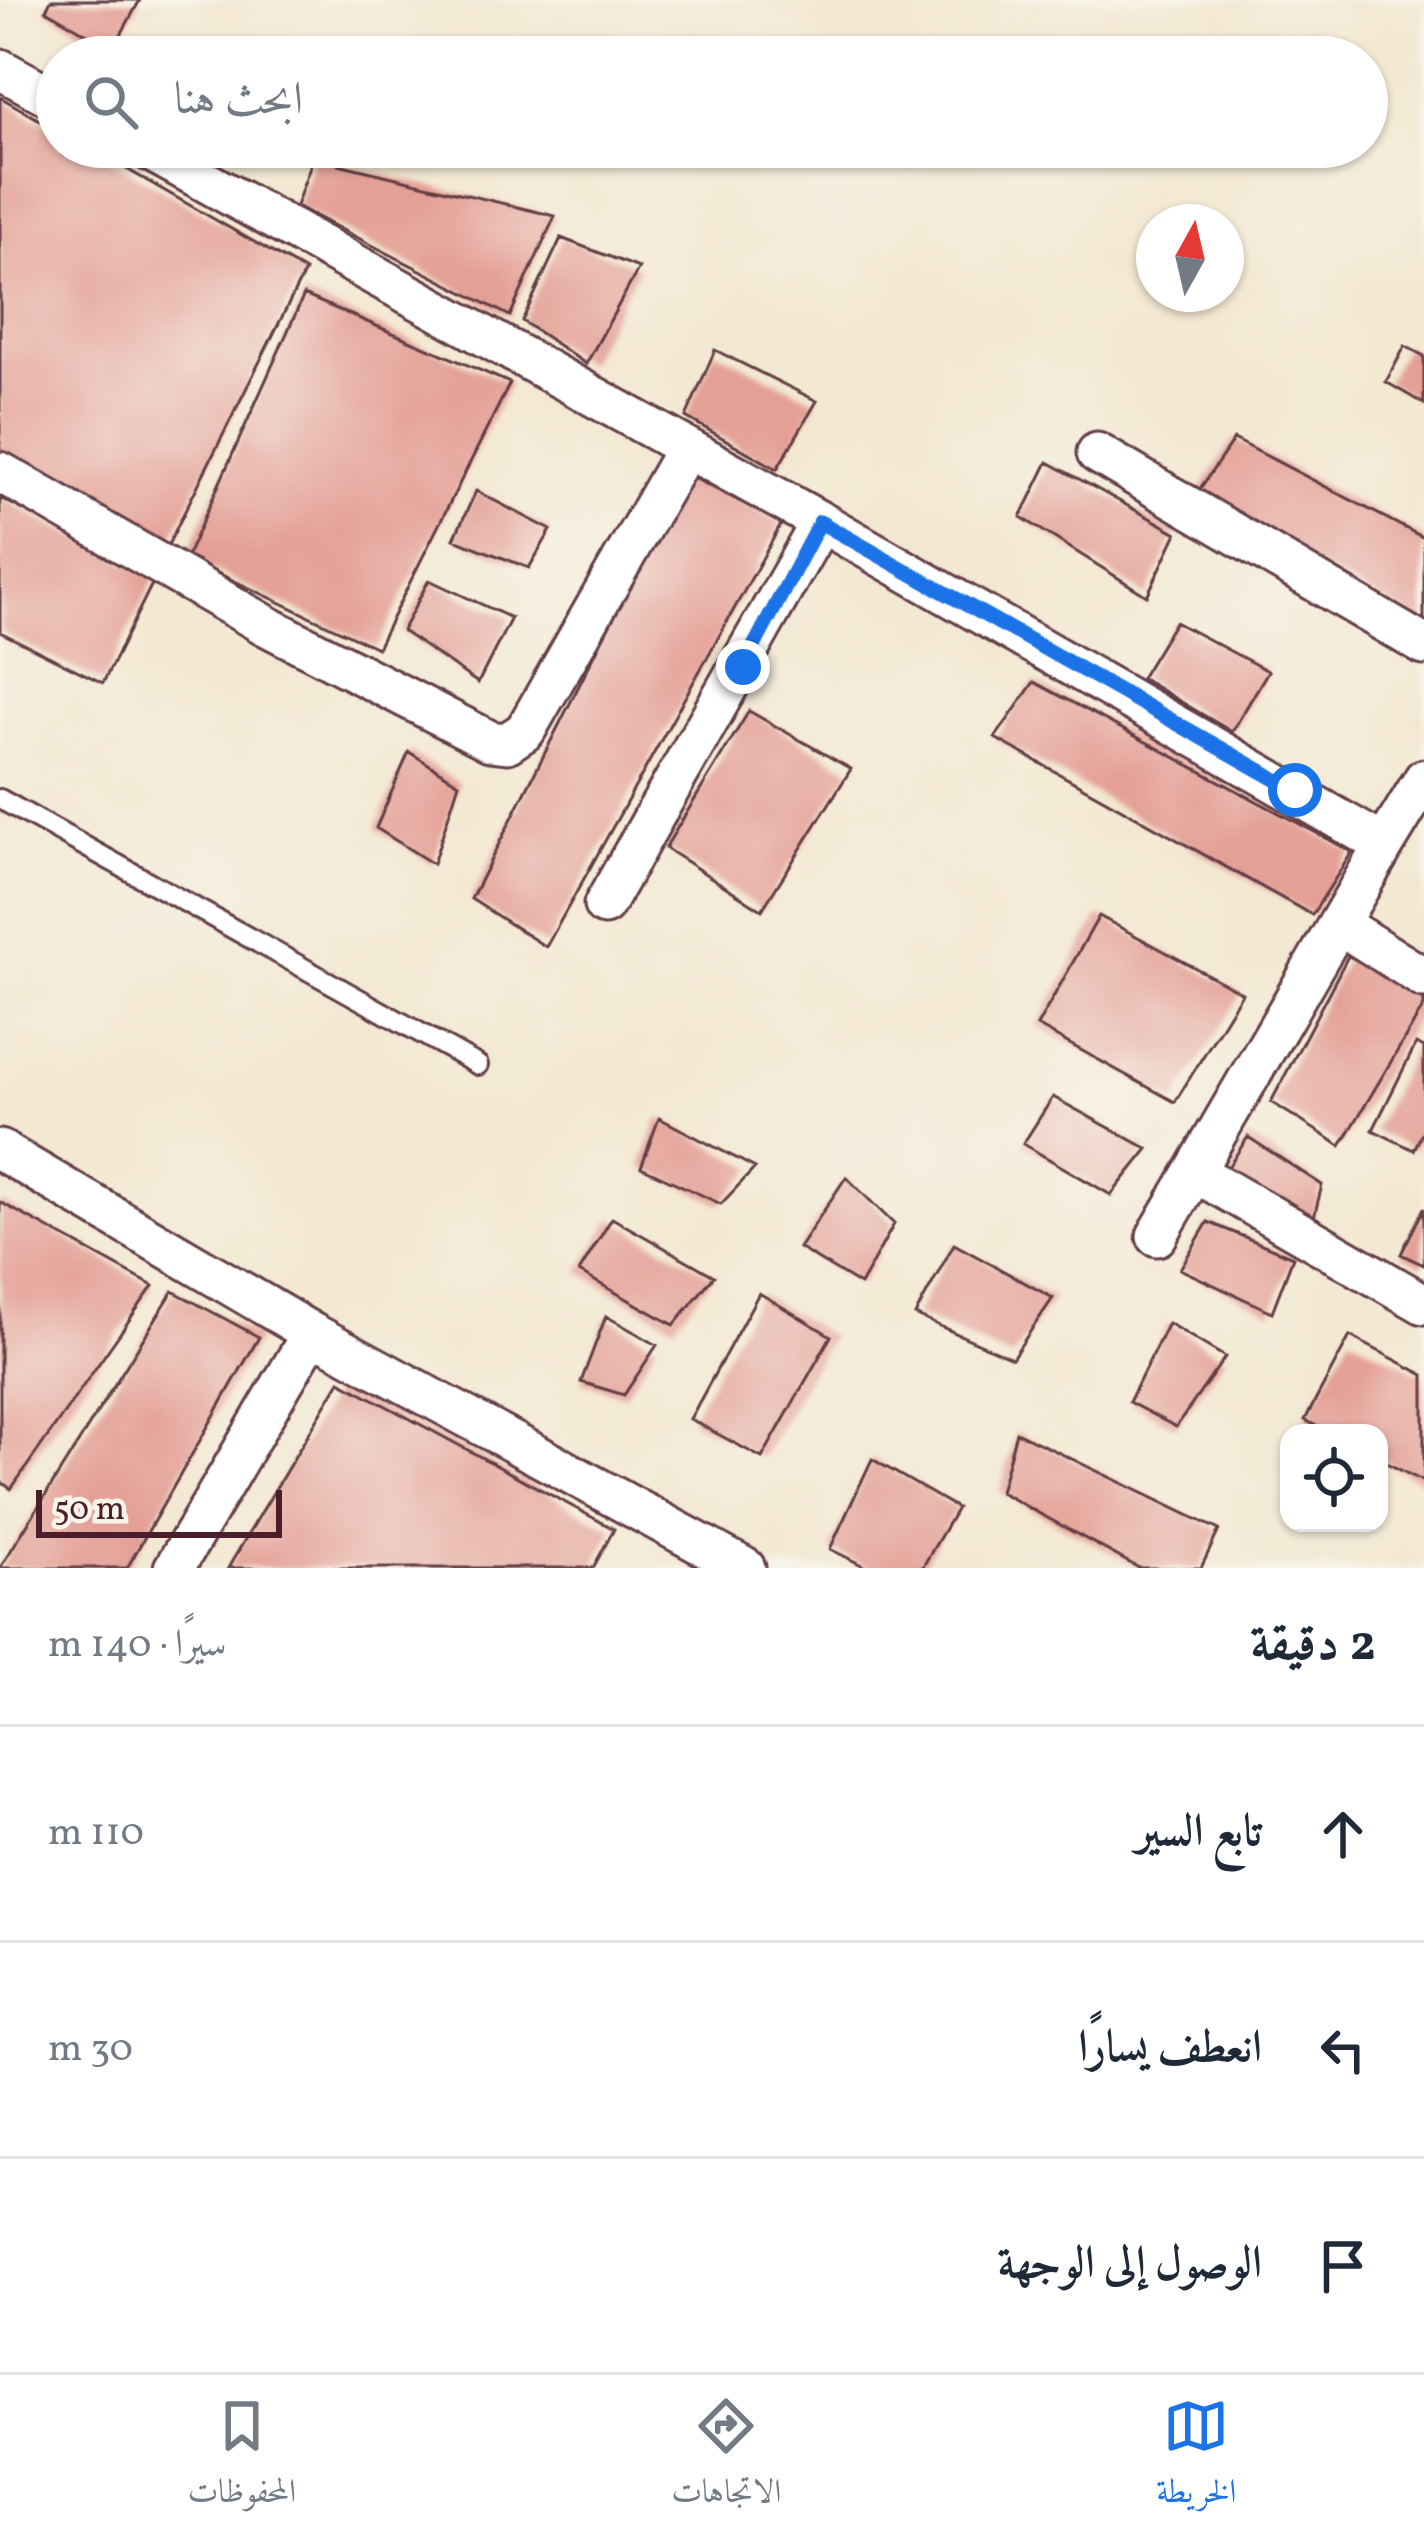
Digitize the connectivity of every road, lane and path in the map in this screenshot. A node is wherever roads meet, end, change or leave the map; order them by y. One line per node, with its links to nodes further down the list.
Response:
1 (0, 69): 2 (street)
2 (36, 89)
3 (181, 168): 4 (street)
4 (686, 449): 6 (street); 7 (street)
5 (1097, 453): 8 (street)
6 (0, 472)
7 (820, 522): 11 (street); 12 (street)
8 (1424, 645)
9 (1424, 779): 11 (street)
10 (0, 800): 15 (lane)
11 (1384, 845): 13 (street)
12 (604, 905)
13 (1342, 926): 14 (street); 17 (street)
14 (1424, 978)
15 (478, 1065)
16 (0, 1150): 20 (street)
17 (1196, 1172): 18 (street); 19 (street)
18 (1157, 1237)
19 (1424, 1304)
20 (312, 1333): 21 (street); 22 (street)
21 (174, 1568)
22 (745, 1568)

